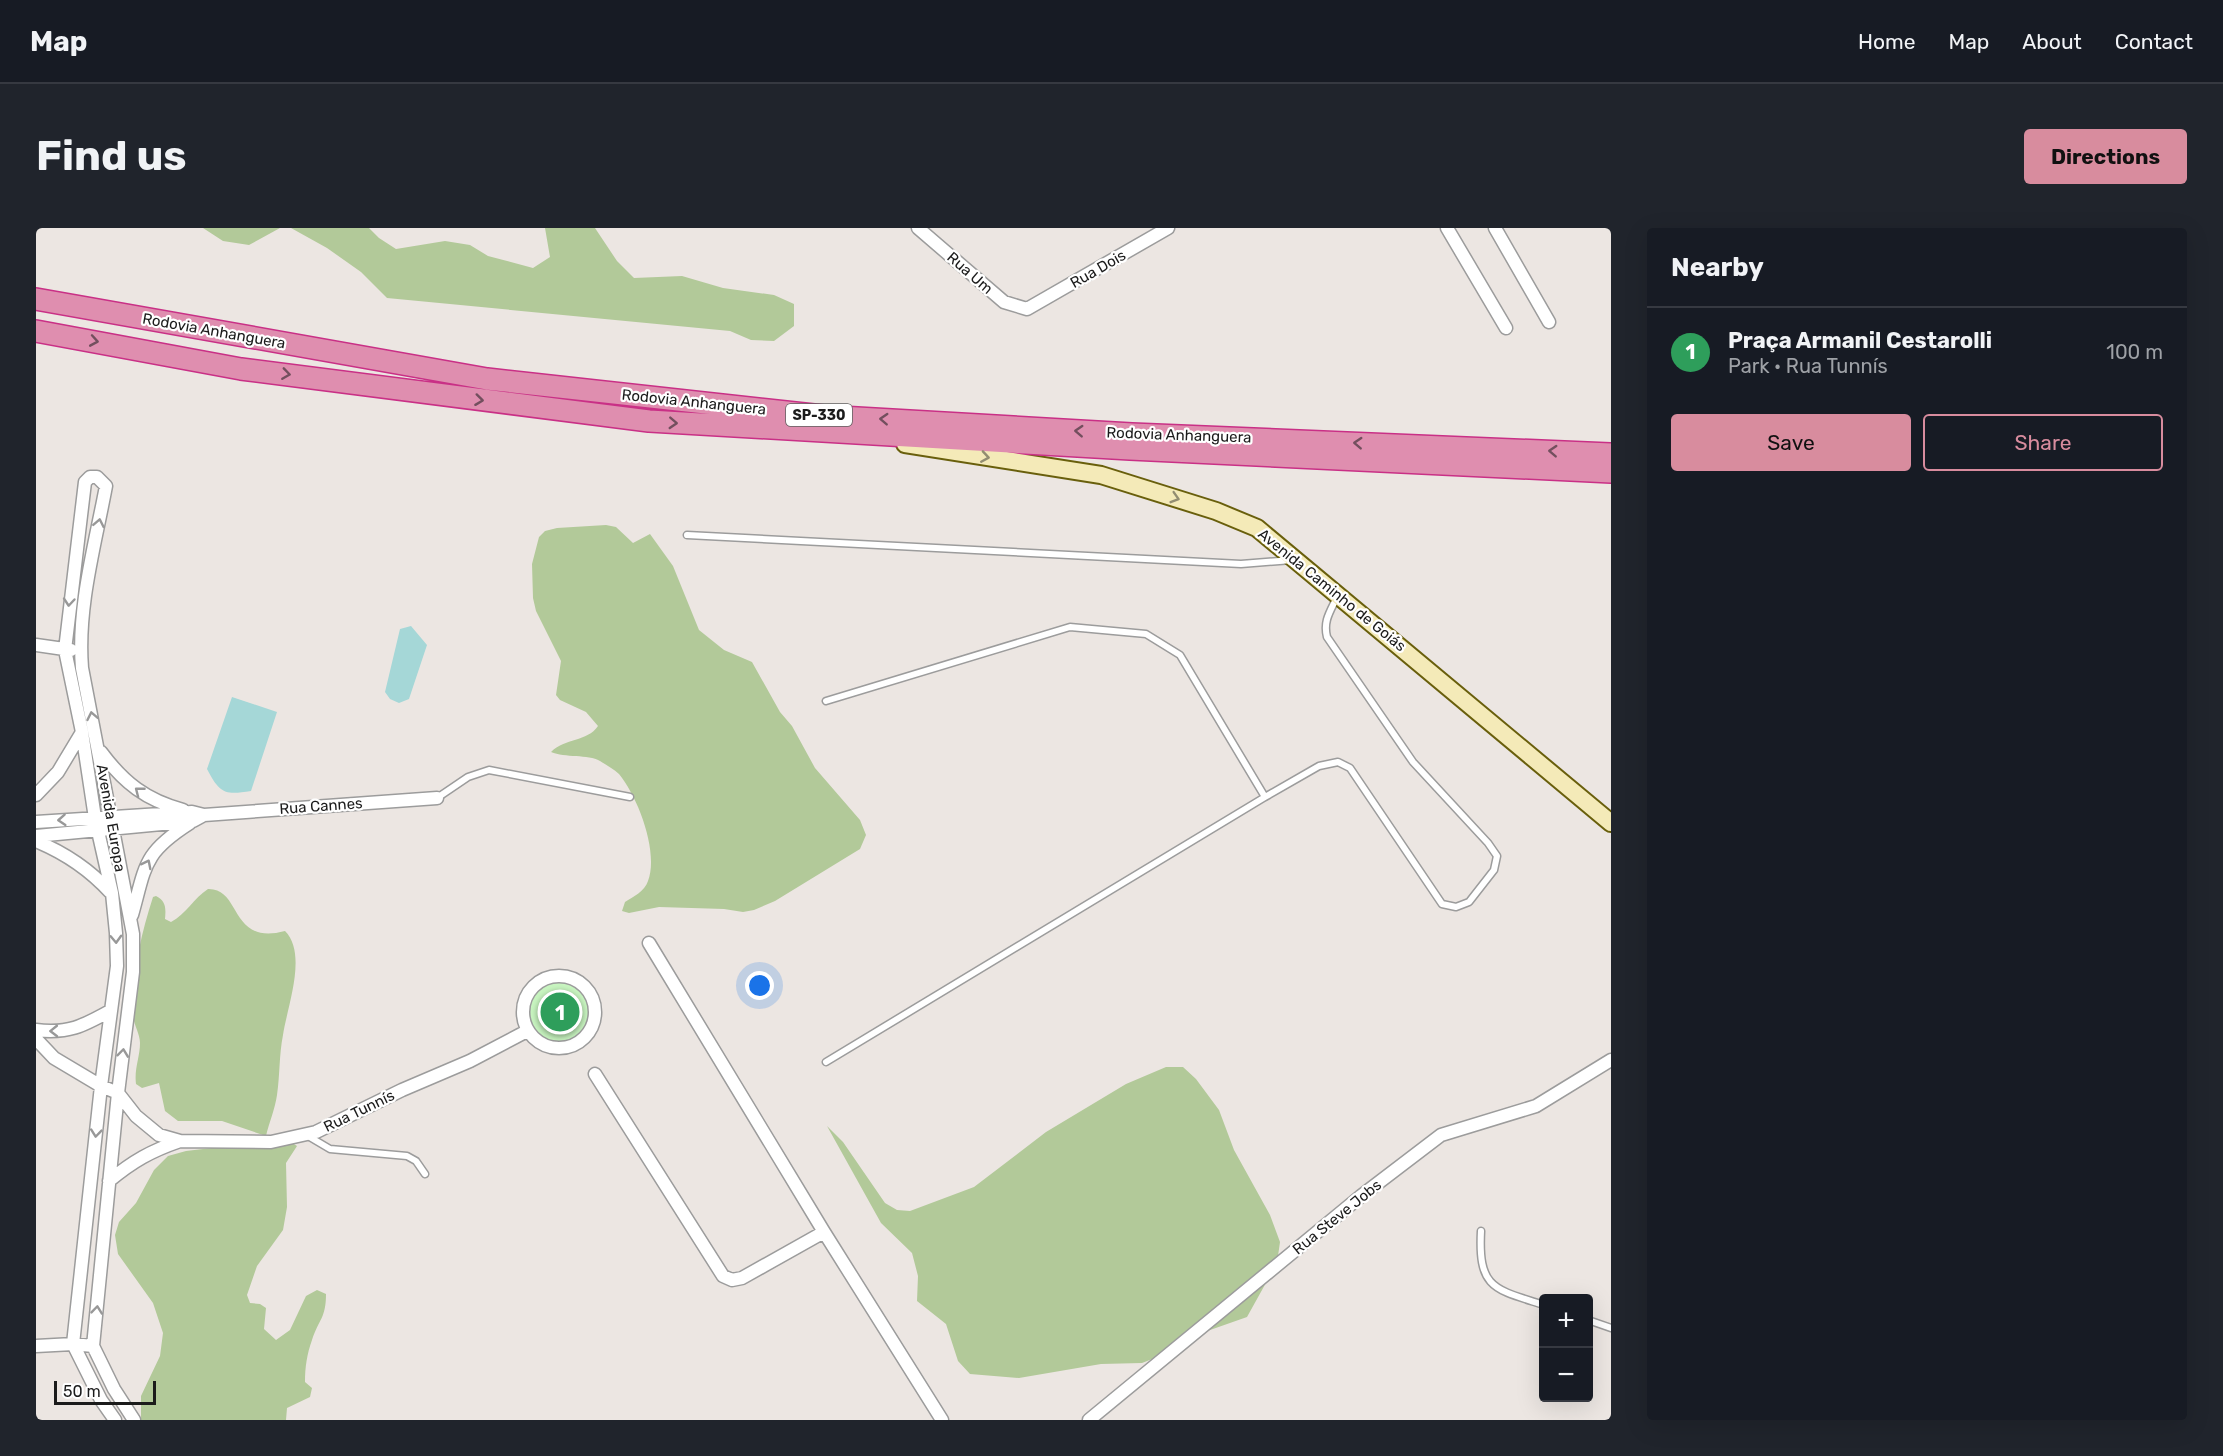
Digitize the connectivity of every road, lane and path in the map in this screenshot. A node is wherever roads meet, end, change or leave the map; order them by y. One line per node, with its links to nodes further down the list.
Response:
1 (918, 228): 6 (street, Rua Um)
2 (1168, 228): 6 (street, Rua Dois)
3 (1447, 228): 8 (street)
4 (1495, 228): 7 (street)
5 (36, 299): 11 (highway, Rodovia Anhanguera / SP-330, one-way to 5)
6 (1027, 309)
7 (1549, 322)
8 (1506, 328)
9 (36, 331): 10 (highway, Rodovia Anhanguera / SP-330, one-way to 10)
10 (823, 432): 12 (highway, Rodovia Anhanguera / SP-330); 14 (main road, Avenida Caminho de Goiás, one-way to 14)
11 (1611, 454)
12 (1611, 472)
13 (687, 535): 14 (lane)
14 (1297, 560): 15 (main road, Avenida Caminho de Goiás)
15 (1339, 595): 24 (lane); 29 (main road, Avenida Caminho de Goiás)
16 (36, 645): 17 (street)
17 (65, 650): 18 (street); 18 (street, Avenida Europa, one-way to 17); 20 (street, Avenida Europa)
18 (81, 650): 21 (street, Avenida Europa, one-way to 18)
19 (826, 701): 24 (lane)
20 (82, 732): 22 (street); 30 (street, Avenida Europa)
21 (99, 750): 26 (street, one-way to 21); 28 (street, Avenida Europa)
22 (36, 795)
23 (630, 797): 25 (lane)
24 (1265, 797): 41 (lane)
25 (437, 798): 26 (street, Rua Cannes)
26 (197, 816): 28 (street, Rua Cannes); 34 (street, one-way to 26)
27 (36, 822): 30 (street, Rua Cannes, one-way to 27)
28 (111, 823): 30 (street, Rua Cannes); 34 (street, Avenida Europa)
29 (1611, 823)
30 (96, 824): 31 (street, Rua Cannes); 33 (street, Avenida Europa)
31 (36, 836)
32 (36, 841): 33 (street)
33 (112, 893): 34 (street); 36 (street, Avenida Europa, one-way to 36)
34 (131, 919): 44 (street, Avenida Europa, one-way to 34)
35 (649, 943): 50 (street)
36 (110, 1011): 37 (street, one-way to 37); 43 (street, Avenida Europa)
37 (36, 1030)
38 (527, 1031): 38 (street); 45 (street, Rua Tunnís)
39 (36, 1039): 43 (street)
40 (1611, 1060): 60 (street, Rua Steve Jobs)
41 (826, 1062)
42 (595, 1074): 50 (street)
43 (101, 1086): 44 (street); 54 (street, Avenida Europa, one-way to 54)
44 (118, 1093): 46 (street); 48 (street, Avenida Europa)
45 (304, 1134): 46 (street, Rua Tunnís); 47 (lane)
46 (180, 1141): 48 (street)
47 (425, 1174)
48 (109, 1181): 56 (street, Avenida Europa, one-way to 48)
49 (1481, 1231): 51 (lane)
50 (824, 1232): 59 (street)
51 (1539, 1303)
52 (1593, 1322): 53 (lane)
53 (1611, 1328)
54 (73, 1344): 55 (street); 56 (street); 57 (street)
55 (36, 1346)
56 (93, 1347): 58 (street)
57 (115, 1420)
58 (134, 1420)
59 (942, 1420)
60 (1089, 1420)

